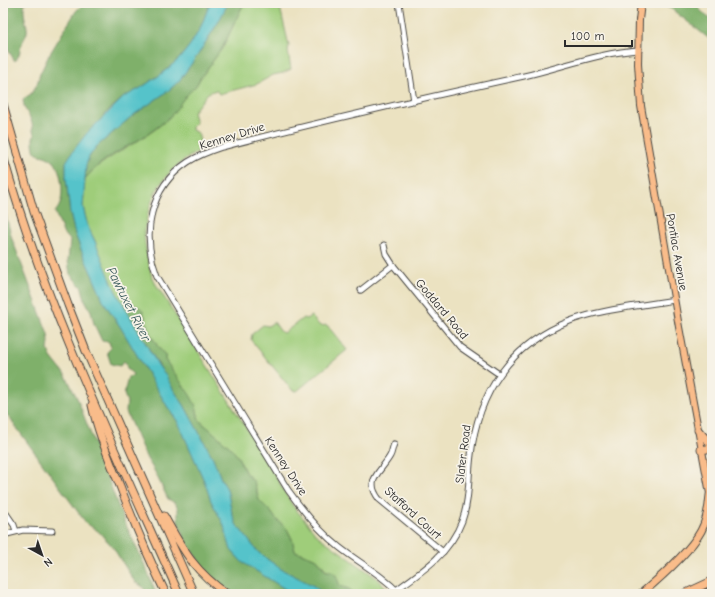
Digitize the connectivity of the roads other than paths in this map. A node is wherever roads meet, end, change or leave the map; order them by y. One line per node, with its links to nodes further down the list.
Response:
1 (398, 3): 4 (street)
2 (641, 3): 3 (main road, Pontiac Avenue)
3 (639, 50): 4 (street, Kenney Drive); 10 (main road, Pontiac Avenue)
4 (414, 101): 28 (street, Kenney Drive)
5 (3, 104): 18 (highway)
6 (3, 156): 12 (highway)
7 (384, 245): 8 (street, Goddard Road)
8 (393, 265): 9 (street); 11 (street, Goddard Road)
9 (361, 290)
10 (674, 300): 11 (street, Slater Road); 13 (main road, Pontiac Avenue)
11 (499, 374): 25 (street, Slater Road)
12 (88, 389): 29 (highway); 30 (highway)
13 (698, 430): 15 (highway); 17 (main road, Pontiac Avenue)
14 (394, 444): 25 (street, Stafford Court)
15 (712, 444)
16 (712, 448): 17 (highway)
17 (701, 450): 19 (main road, Pontiac Avenue)
18 (142, 477): 31 (highway); 32 (highway)
19 (710, 495): 20 (main road, Pontiac Avenue); 33 (highway)
20 (712, 504)
21 (3, 509): 22 (street)
22 (16, 531): 23 (street); 24 (street)
23 (52, 531)
24 (3, 535)
25 (442, 552): 28 (street, Slater Road)
26 (712, 581): 34 (highway)
27 (712, 591): 35 (highway)
28 (398, 592)
29 (165, 594)
30 (179, 594)
31 (194, 594)
32 (227, 594)
33 (641, 594)
34 (684, 594)
35 (705, 594)

